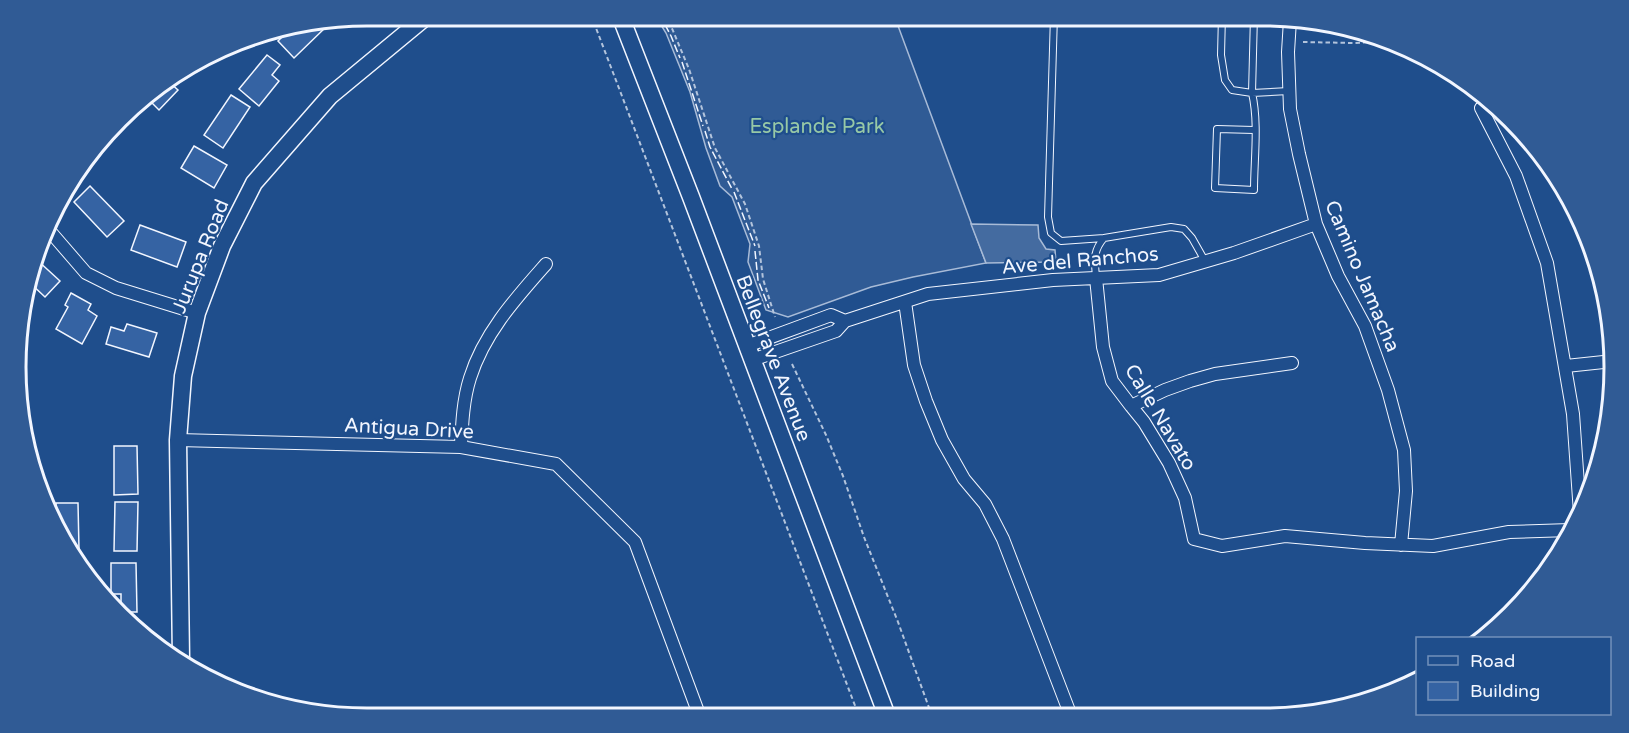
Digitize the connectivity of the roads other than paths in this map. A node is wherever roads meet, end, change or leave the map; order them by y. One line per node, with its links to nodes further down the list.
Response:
1 (415, 26): 18 (street, Jurupa Road)
2 (624, 26): 19 (street, Bellegrave Avenue)
3 (1054, 26): 13 (lane)
4 (1222, 26): 8 (lane)
5 (1254, 26): 8 (lane)
6 (1290, 26): 7 (street, Camino Jamacha)
7 (1289, 91): 8 (lane); 11 (street, Camino Jamacha)
8 (1252, 93): 10 (lane)
9 (1481, 108): 22 (street)
10 (1254, 130): 10 (lane)
11 (1316, 224): 14 (street, Ave del Ranchos); 28 (street, Camino Jamacha)
12 (52, 234): 18 (street)
13 (1104, 238): 14 (lane); 16 (lane)
14 (1205, 262): 16 (street, Ave del Ranchos)
15 (546, 264): 25 (street)
16 (1096, 278): 17 (street, Ave del Ranchos); 23 (street, Calle Navato)
17 (904, 302): 19 (street, Ave del Ranchos); 32 (street)
18 (197, 313): 24 (street, Jurupa Road)
19 (749, 353): 31 (street, Bellegrave Avenue)
20 (1604, 362): 22 (street)
21 (1292, 363): 23 (street)
22 (1566, 366): 26 (street)
23 (1131, 406): 28 (street, Calle Navato)
24 (178, 440): 25 (street, Antigua Drive); 29 (street, Jurupa Road)
25 (461, 447): 30 (street, Antigua Drive)
26 (1579, 495)
27 (1561, 530): 28 (street)
28 (1401, 545)
29 (181, 652)
30 (697, 708)
31 (884, 708)
32 (1068, 708)

